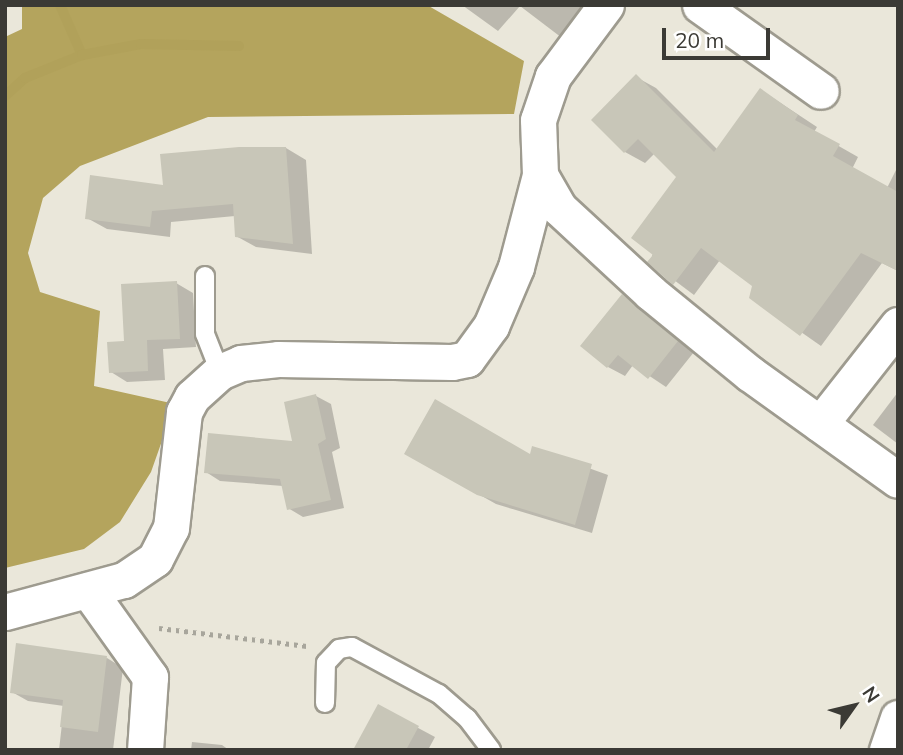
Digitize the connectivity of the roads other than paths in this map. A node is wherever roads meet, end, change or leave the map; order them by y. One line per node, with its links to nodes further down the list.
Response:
1 (606, 5): 4 (street)
2 (700, 5): 3 (street)
3 (821, 91)
4 (540, 175): 7 (street); 8 (street)
5 (205, 276): 7 (lane)
6 (898, 325): 8 (street)
7 (220, 372): 10 (street)
8 (820, 424): 9 (street)
9 (898, 480)
10 (88, 590): 11 (street); 14 (street)
11 (5, 612)
12 (325, 703): 15 (lane)
13 (898, 718): 16 (street)
14 (145, 750)
15 (491, 750)
16 (887, 750)

